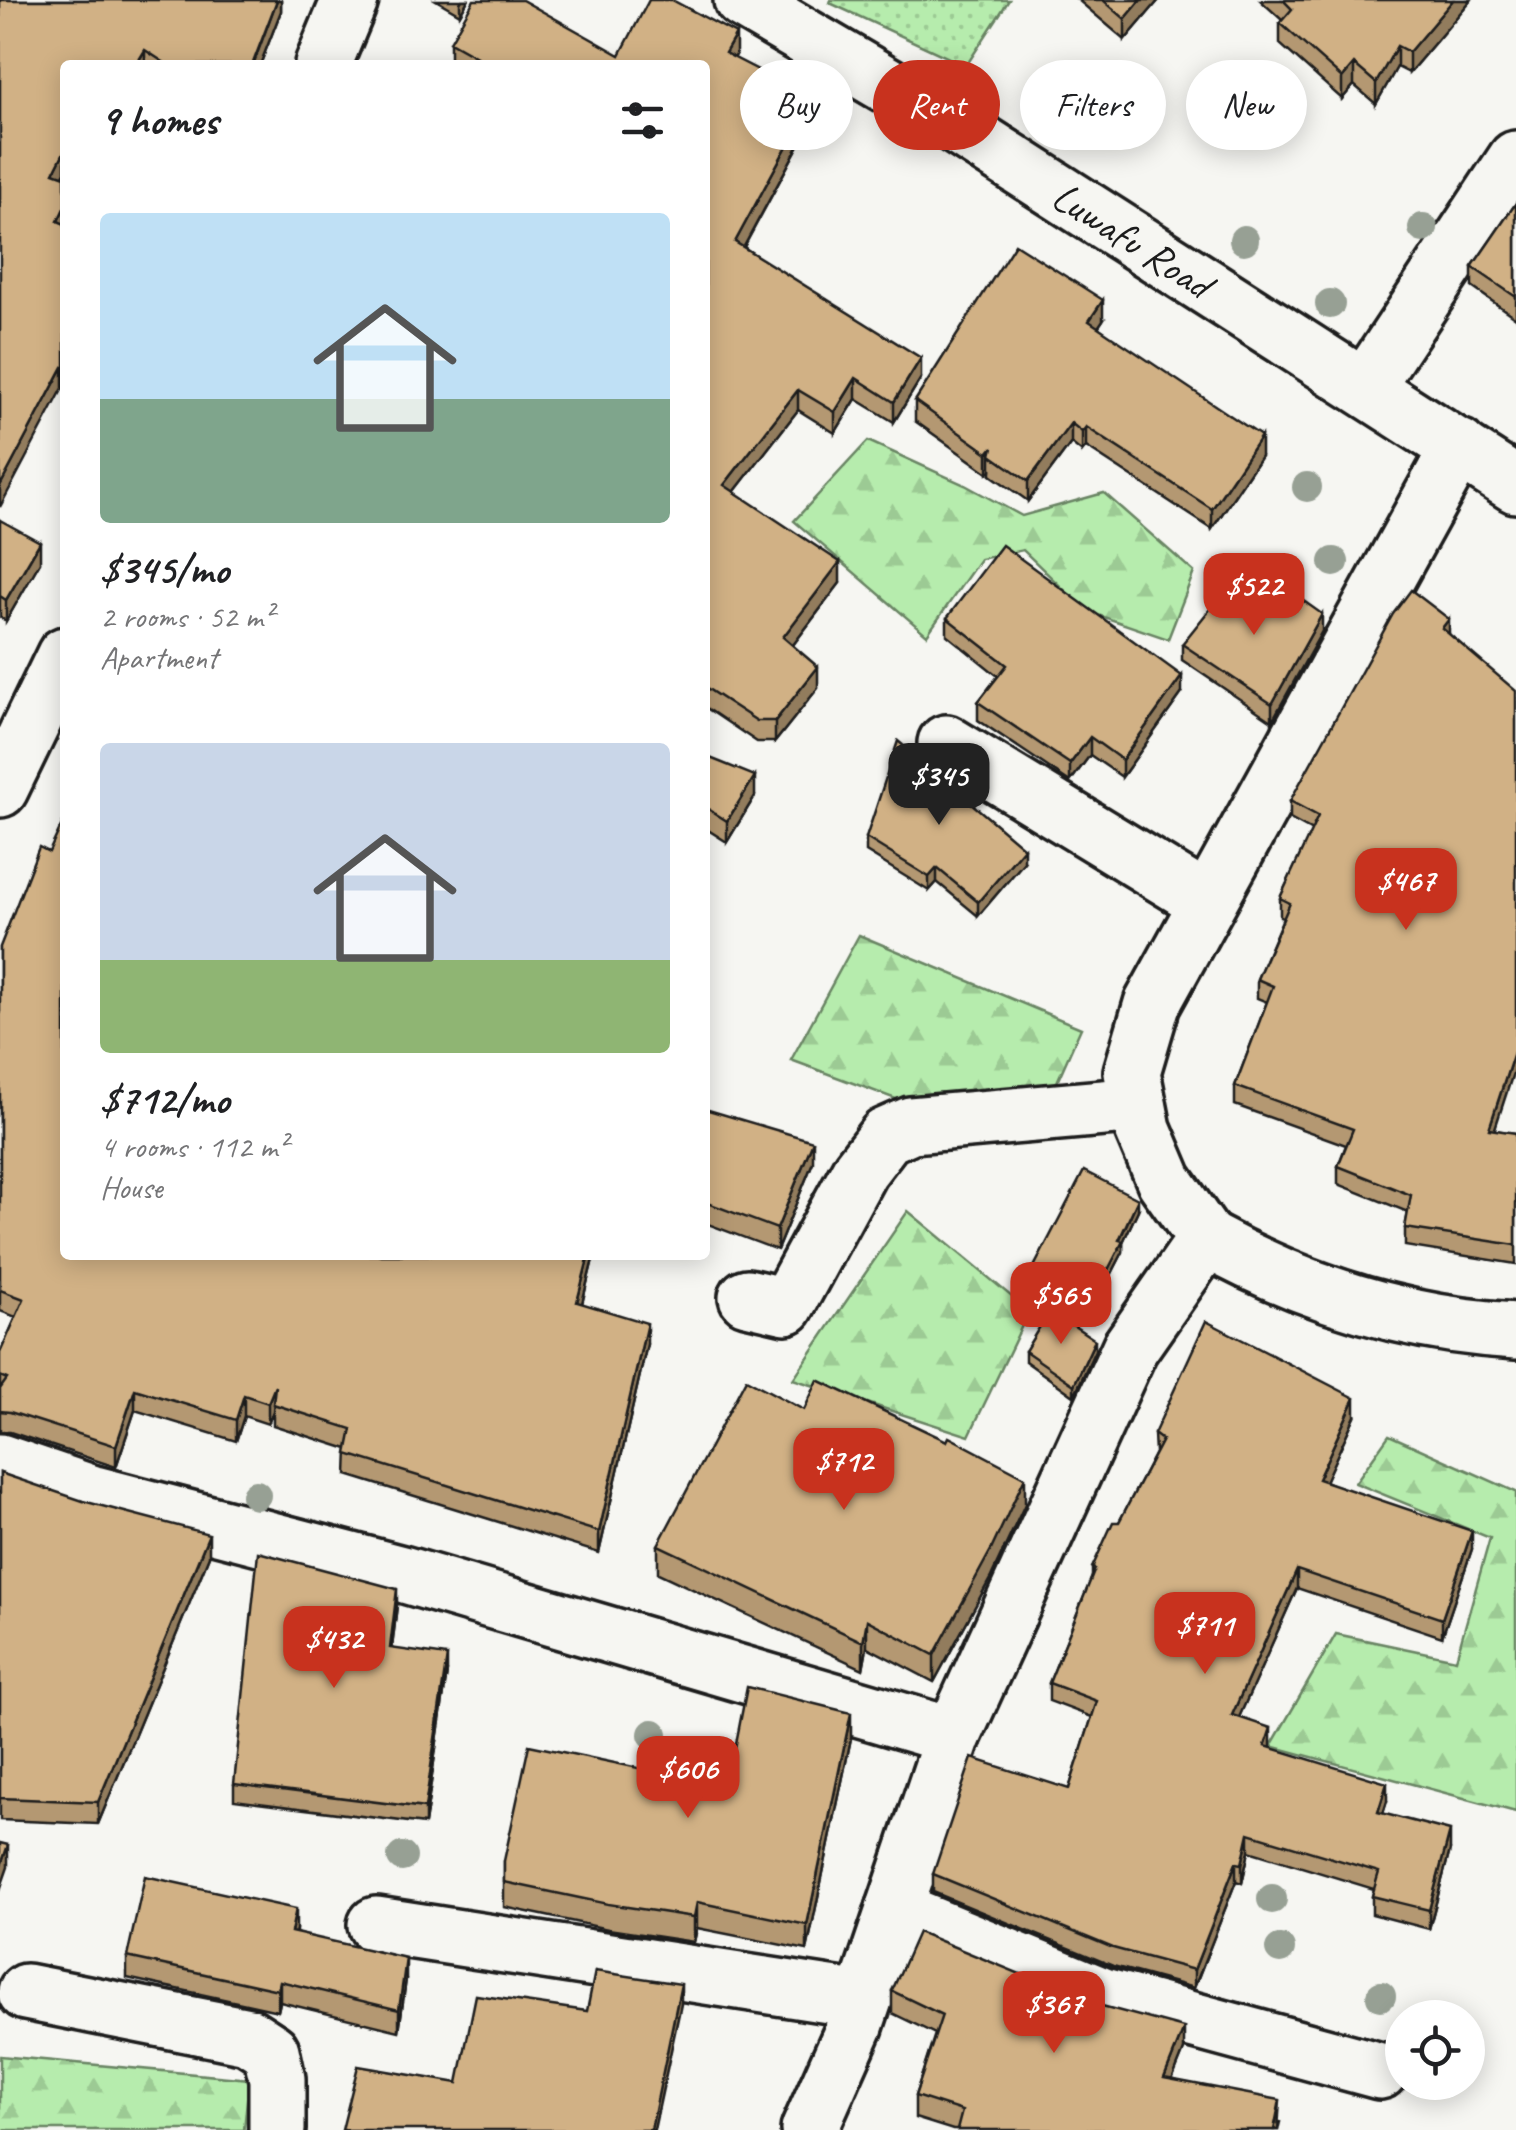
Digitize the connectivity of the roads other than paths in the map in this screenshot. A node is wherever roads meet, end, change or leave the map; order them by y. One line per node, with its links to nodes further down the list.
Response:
1 (350, 0): 3 (street)
2 (742, 0): 5 (street, Luwafu Road)
3 (325, 60)
4 (1516, 159): 5 (street)
5 (1366, 386): 6 (street, Luwafu Road)
6 (1459, 447): 7 (street, Luwafu Road); 11 (street)
7 (1516, 485)
8 (60, 665): 10 (street)
9 (946, 743): 11 (street)
10 (0, 789)
11 (1207, 902): 12 (street)
12 (1138, 1105): 13 (street); 14 (street)
13 (1206, 1239): 15 (street); 17 (street)
14 (747, 1298)
15 (1516, 1331)
16 (0, 1462): 17 (street)
17 (953, 1736): 18 (street)
18 (894, 1910): 21 (street); 22 (street)
19 (376, 1925): 21 (street)
20 (26, 1992): 23 (street)
21 (862, 2000): 24 (street)
22 (1380, 2071)
23 (277, 2130)
24 (809, 2130)

